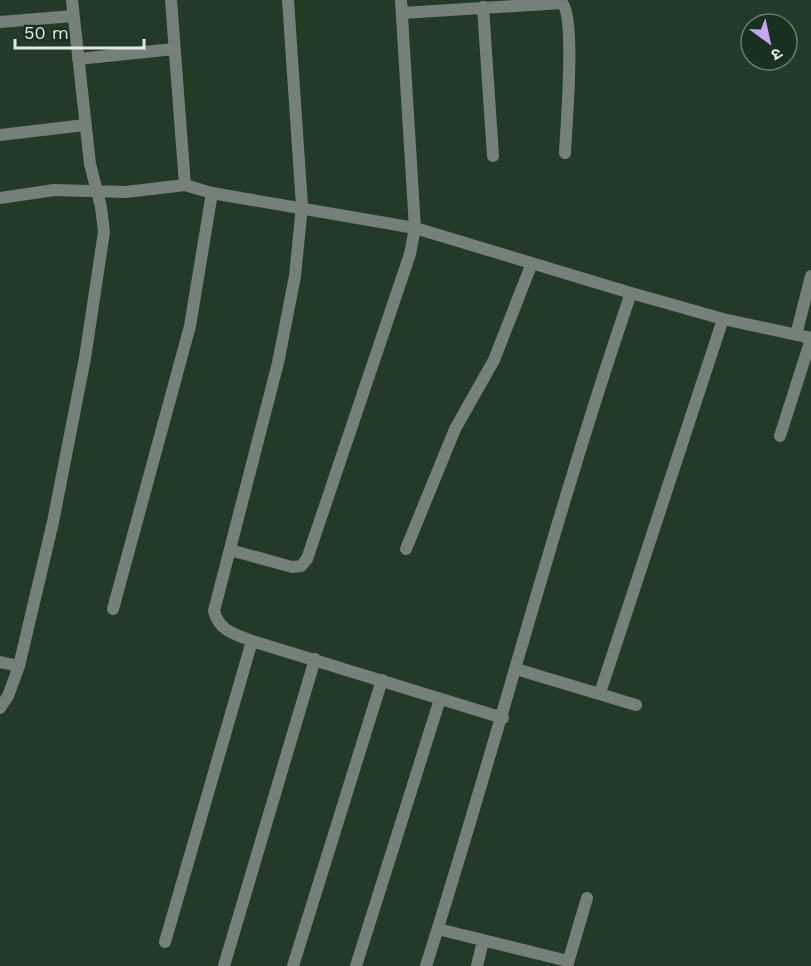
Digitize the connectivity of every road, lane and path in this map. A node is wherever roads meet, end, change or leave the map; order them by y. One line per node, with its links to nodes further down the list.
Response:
1 (72, 0): 7 (street)
2 (171, 0): 9 (street)
3 (288, 0): 19 (street)
4 (401, 0): 6 (street)
5 (483, 7): 6 (street); 13 (street); 14 (street)
6 (402, 13): 20 (street)
7 (73, 16): 8 (street); 10 (street)
8 (0, 22)
9 (174, 49): 10 (street); 15 (street)
10 (78, 59): 11 (street)
11 (85, 125): 12 (street); 16 (street)
12 (0, 135)
13 (565, 153)
14 (493, 156)
15 (185, 185): 16 (street); 17 (street)
16 (97, 191): 18 (street); 34 (street)
17 (212, 193): 19 (street); 30 (street)
18 (0, 198)
19 (302, 206): 20 (street); 29 (street)
20 (415, 228): 21 (street); 29 (street)
21 (532, 263): 23 (street); 28 (street)
22 (811, 276): 25 (street)
23 (631, 293): 24 (street); 35 (street)
24 (723, 318): 25 (street); 37 (street)
25 (796, 335): 26 (street)
26 (811, 338): 27 (street)
27 (780, 436)
28 (406, 549)
29 (230, 550): 31 (street)
30 (113, 609)
31 (252, 641): 32 (street); 45 (street)
32 (315, 659): 36 (street); 47 (street)
33 (0, 662): 34 (street)
34 (19, 666): 40 (street)
35 (516, 669): 37 (street); 41 (street)
36 (382, 680): 38 (street); 48 (street)
37 (600, 693): 39 (street)
38 (440, 699): 41 (street); 49 (street)
39 (636, 705)
40 (0, 708)
41 (502, 718): 43 (street)
42 (587, 898): 46 (street)
43 (438, 929): 44 (street); 50 (street)
44 (483, 941): 46 (street); 51 (street)
45 (165, 942)
46 (568, 963)
47 (224, 966)
48 (293, 966)
49 (356, 966)
50 (426, 966)
51 (477, 966)

